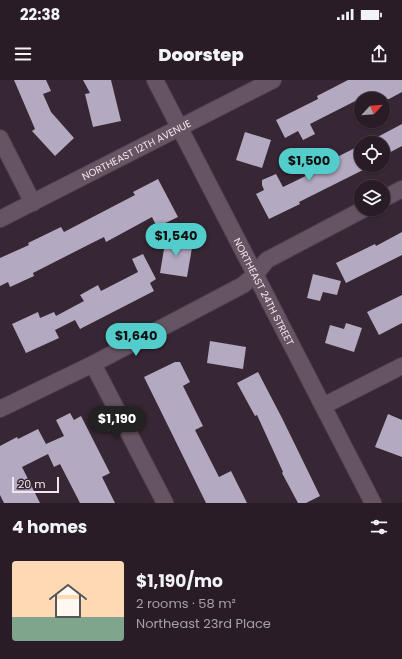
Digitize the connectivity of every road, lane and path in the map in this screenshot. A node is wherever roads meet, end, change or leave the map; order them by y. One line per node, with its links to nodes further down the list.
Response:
1 (155, 80): 3 (street, NORTHEAST 24TH STREET)
2 (273, 80): 3 (street, NORTHEAST 12TH AVENUE)
3 (180, 128): 7 (street, NORTHEAST 12TH AVENUE); 10 (street, NORTHEAST 24TH STREET)
4 (0, 138): 7 (street)
5 (402, 189): 6 (street)
6 (390, 195)
7 (33, 203): 9 (street, NORTHEAST 12TH AVENUE)
8 (354, 214): 10 (street)
9 (0, 220)
10 (255, 275): 11 (street); 13 (street, NORTHEAST 24TH STREET)
11 (93, 364): 14 (street); 15 (street)
12 (402, 366): 13 (street)
13 (323, 406): 16 (street, NORTHEAST 24TH STREET)
14 (0, 409)
15 (165, 503)
16 (373, 503)

